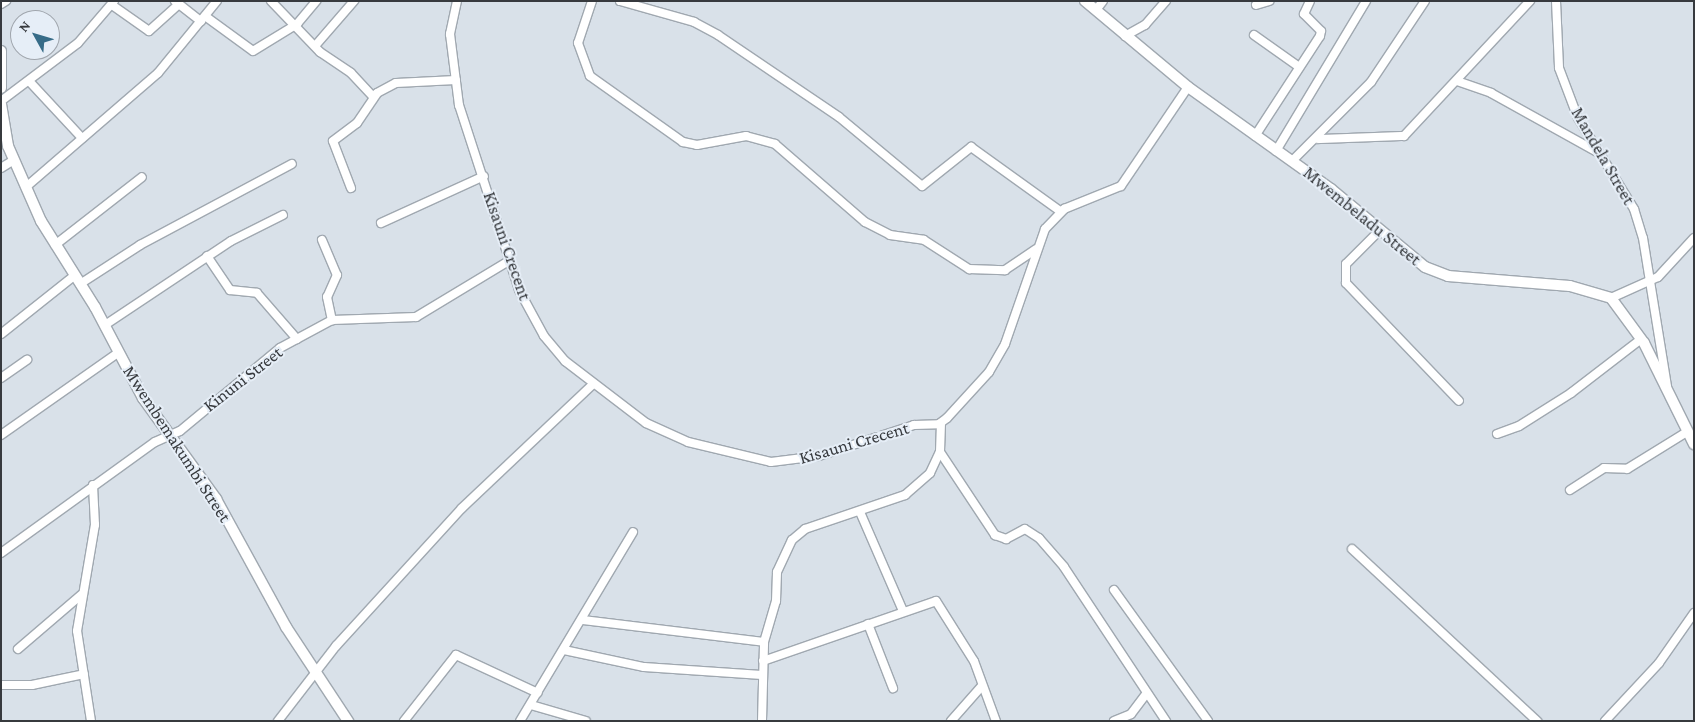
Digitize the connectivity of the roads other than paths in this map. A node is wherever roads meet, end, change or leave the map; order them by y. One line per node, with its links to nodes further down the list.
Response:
1 (6, 1): 20 (street)
2 (217, 1): 23 (street)
3 (271, 1): 24 (street)
4 (316, 1): 24 (street)
5 (354, 1): 27 (street)
6 (457, 1): 30 (street, Kisauni Crecent)
7 (592, 1): 57 (street)
8 (620, 1): 50 (street)
9 (1085, 1): 22 (street, Mwembeladu Street)
10 (1103, 1): 22 (street)
11 (1166, 1): 26 (street)
12 (1269, 1): 21 (street)
13 (1310, 1): 29 (street)
14 (1366, 1): 40 (street)
15 (1425, 1): 39 (street)
16 (1530, 1): 32 (street)
17 (1556, 1): 41 (street, Mandela Street)
18 (177, 2): 19 (street); 23 (street)
19 (113, 3): 31 (street)
20 (1, 4)
21 (1256, 5)
22 (1096, 10): 26 (street, Mwembeladu Street)
23 (203, 19): 24 (street); 38 (street)
24 (297, 24): 27 (street)
25 (1254, 35): 29 (street)
26 (1124, 36): 33 (street, Mwembeladu Street)
27 (315, 46): 35 (street)
28 (1, 52): 34 (street)
29 (1300, 67): 37 (street)
30 (456, 80): 35 (street); 46 (street, Kisauni Crecent)
31 (29, 81): 36 (street); 38 (street)
32 (1457, 81): 39 (street); 41 (street)
33 (1188, 87): 37 (street, Mwembeladu Street); 50 (street)
34 (1, 88)
35 (373, 97): 49 (street)
36 (1, 103): 42 (street, Mwembemakumbi Street)
37 (1255, 136): 40 (street, Mwembeladu Street)
38 (82, 138): 48 (street)
39 (1318, 139): 43 (street)
40 (1276, 151): 43 (street, Mwembeladu Street)
41 (1597, 152): 61 (street, Mandela Street)
42 (14, 160): 45 (street); 48 (street, Mwembemakumbi Street)
43 (1292, 161): 53 (street, Mwembeladu Street)
44 (292, 164): 60 (street)
45 (1, 168)
46 (484, 176): 52 (street); 59 (street, Kisauni Crecent)
47 (142, 177): 56 (street)
48 (26, 187): 56 (street, Mwembemakumbi Street)
49 (351, 188)
50 (1060, 211): 57 (street)
51 (283, 215): 58 (street)
52 (381, 223)
53 (1378, 232): 62 (street, Mwembeladu Street); 73 (street)
54 (1694, 238): 61 (street)
55 (322, 240): 63 (street)
56 (55, 245): 60 (street, Mwembemakumbi Street)
57 (1036, 249): 74 (street)
58 (208, 256): 64 (street); 66 (street)
59 (509, 261): 63 (street, Kinuni Street); 71 (street, Kisauni Crecent)
60 (77, 280): 64 (street, Mwembemakumbi Street); 65 (street)
61 (1648, 282): 62 (street); 72 (street, Mandela Street)
62 (1611, 298): 67 (street)
63 (332, 320): 66 (street, Kinuni Street)
64 (105, 325): 68 (street, Mwembemakumbi Street)
65 (3, 330)
66 (297, 339): 78 (street, Kinuni Street)
67 (1642, 339): 72 (street); 76 (street)
68 (119, 352): 77 (street); 78 (street, Mwembemakumbi Street)
69 (27, 360): 70 (street)
70 (1, 378)
71 (593, 384): 74 (street, Kisauni Crecent); 99 (street)
72 (1667, 389): 75 (street)
73 (1459, 401)
74 (942, 423): 80 (street)
75 (1688, 432): 79 (street); 82 (street)
76 (1497, 434)
77 (1, 436)
78 (168, 438): 81 (street, Kinuni Street); 99 (street, Mwembemakumbi Street)
79 (1694, 444)
80 (940, 452): 83 (street); 104 (street)
81 (93, 485): 86 (street, Kinuni Street); 88 (street)
82 (1570, 490)
83 (860, 512): 89 (street); 93 (street)
84 (633, 532): 91 (street)
85 (1352, 549): 118 (street)
86 (1, 553)
87 (1114, 590): 117 (street)
88 (82, 595): 94 (street); 97 (street)
89 (903, 612): 92 (street); 101 (street)
90 (1694, 612): 119 (street)
91 (583, 620): 93 (street); 95 (street)
92 (868, 624): 96 (street); 102 (street)
93 (764, 642): 96 (street)
94 (18, 649)
95 (564, 650): 98 (street); 103 (street)
96 (763, 661): 98 (street)
97 (84, 674): 100 (street); 107 (street)
98 (762, 675): 112 (street)
99 (316, 677): 106 (street, Mwembemakumbi Street); 108 (street)
100 (1, 685)
101 (981, 687): 113 (street); 114 (street)
102 (893, 688)
103 (538, 693): 105 (street); 109 (street)
104 (1147, 693): 115 (street); 116 (street)
105 (531, 705): 110 (street); 111 (street)
106 (343, 719)
107 (91, 721)
108 (278, 721)
109 (404, 721)
110 (520, 721)
111 (586, 721)
112 (762, 721)
113 (951, 721)
114 (996, 721)
115 (1114, 721)
116 (1166, 721)
117 (1208, 721)
118 (1537, 721)
119 (1605, 721)

